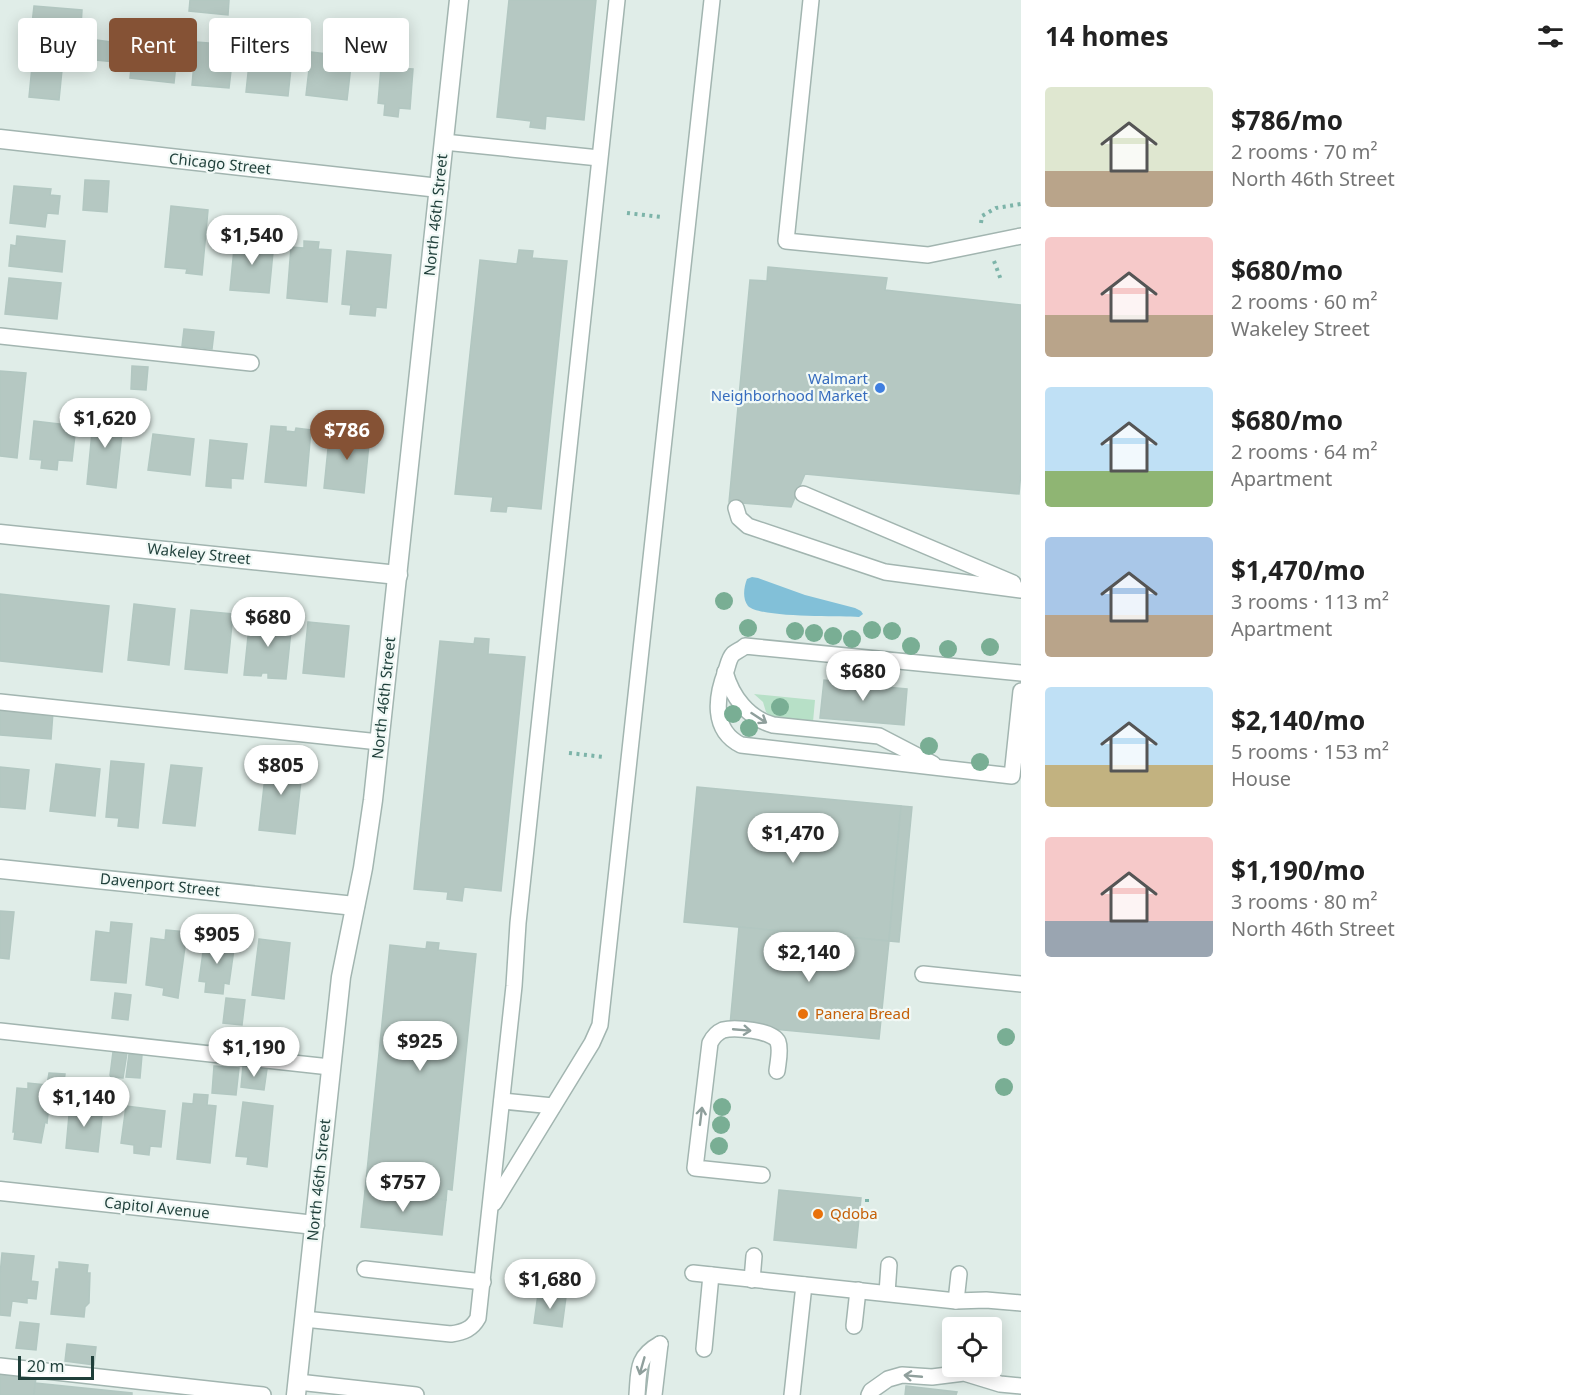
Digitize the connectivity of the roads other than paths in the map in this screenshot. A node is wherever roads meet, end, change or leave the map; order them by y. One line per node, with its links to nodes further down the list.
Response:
1 (459, 0): 6 (street, North 46th Street)
2 (617, 0): 7 (lane)
3 (712, 0): 31 (lane)
4 (811, 0): 9 (lane)
5 (0, 139): 8 (street, Chicago Street)
6 (444, 142): 7 (lane); 8 (street, North 46th Street)
7 (599, 158): 30 (lane)
8 (439, 188): 15 (street, North 46th Street)
9 (1021, 236)
10 (0, 336): 11 (lane)
11 (251, 363)
12 (804, 494): 16 (lane)
13 (736, 508): 16 (lane)
14 (0, 534): 15 (street, Wakeley Street)
15 (398, 574): 21 (street, North 46th Street)
16 (1021, 588)
17 (725, 672): 18 (lane); 22 (lane, one-way to 22); 22 (lane)
18 (1021, 673)
19 (1021, 691): 22 (lane)
20 (0, 702): 21 (lane)
21 (379, 742): 24 (street, North 46th Street)
22 (938, 767)
23 (0, 868): 24 (street, Davenport Street)
24 (355, 906): 28 (street, North 46th Street)
25 (923, 974): 26 (lane)
26 (1021, 984)
27 (0, 1031): 28 (lane)
28 (330, 1068): 35 (street, North 46th Street)
29 (777, 1071): 32 (lane, one-way to 29)
30 (502, 1101): 31 (lane); 34 (lane)
31 (553, 1106): 34 (lane)
32 (762, 1176)
33 (0, 1191): 35 (street, Capitol Avenue)
34 (490, 1208): 43 (lane)
35 (315, 1225): 49 (street, North 46th Street)
36 (754, 1256): 42 (lane)
37 (890, 1265): 46 (lane)
38 (365, 1269): 43 (lane)
39 (693, 1273): 41 (lane)
40 (959, 1274): 47 (lane)
41 (711, 1275): 42 (lane); 51 (lane)
42 (752, 1280): 44 (lane)
43 (483, 1282): 49 (lane)
44 (804, 1285): 45 (lane); 61 (lane)
45 (858, 1290): 46 (lane); 50 (lane)
46 (887, 1293): 47 (lane)
47 (956, 1301): 48 (lane)
48 (1021, 1303)
49 (304, 1319): 55 (street, North 46th Street)
50 (854, 1326)
51 (704, 1350)
52 (0, 1366): 54 (lane)
53 (1021, 1386): 62 (lane, one-way to 62)
54 (151, 1389): 56 (lane)
55 (297, 1389): 58 (lane)
56 (232, 1393): 57 (lane)
57 (263, 1395)
58 (416, 1395)
59 (637, 1395): 60 (lane, one-way to 59)
60 (654, 1395)
61 (792, 1395)
62 (869, 1395)

